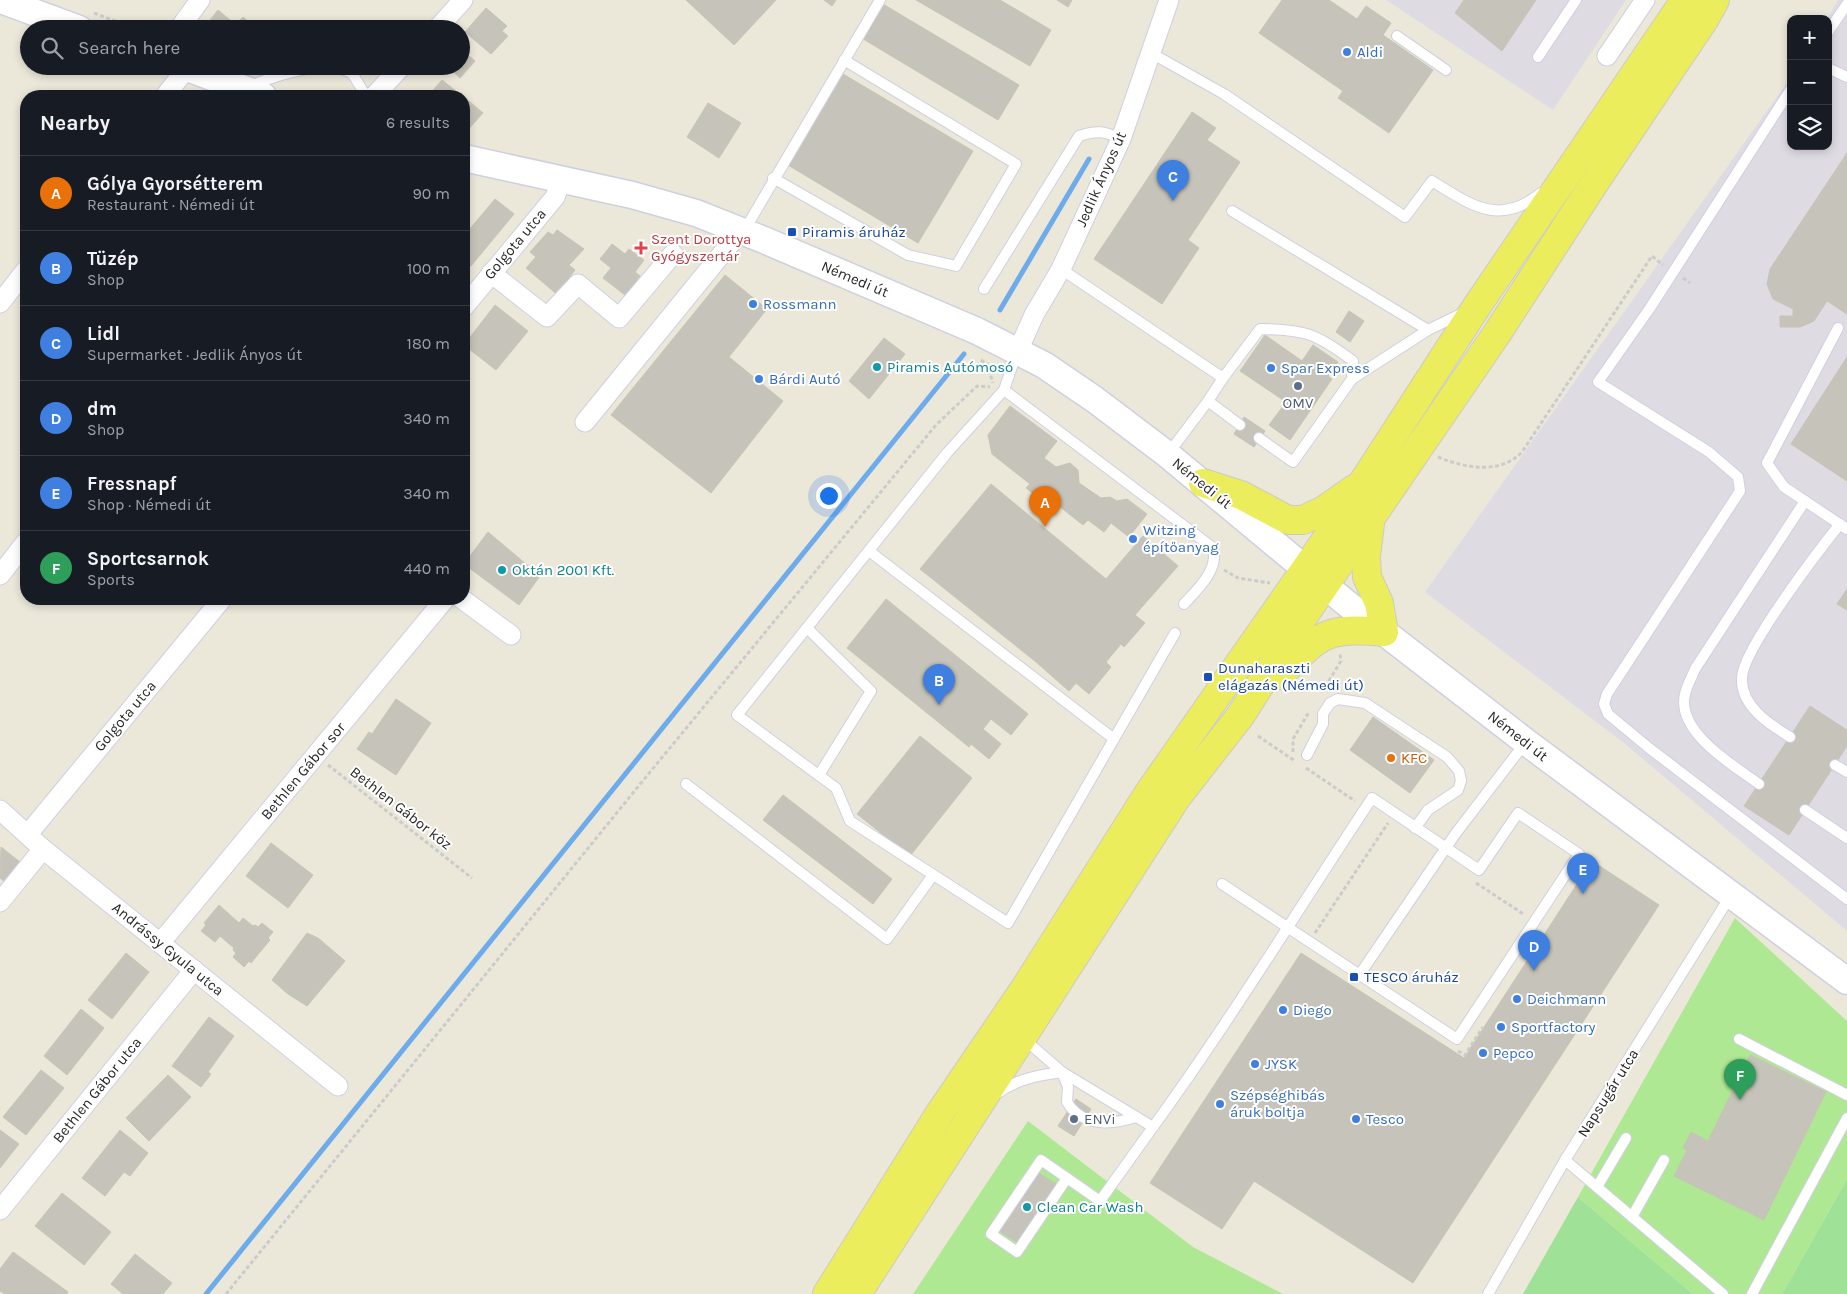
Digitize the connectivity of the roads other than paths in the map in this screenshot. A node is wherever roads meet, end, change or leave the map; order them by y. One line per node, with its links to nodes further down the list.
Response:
1 (200, 0): 12 (street)
2 (463, 0): 13 (street)
3 (880, 0): 19 (lane)
4 (1170, 0): 16 (street, Jedlik Ányos út)
5 (1576, 0): 18 (lane)
6 (1645, 0): 17 (street)
7 (1685, 0): 36 (main road)
8 (1715, 0): 63 (main road)
9 (2, 2): 11 (main road)
10 (1847, 4): 14 (lane)
11 (85, 20)
12 (186, 20)
13 (445, 20)
14 (1832, 26)
15 (1397, 36): 20 (lane)
16 (1151, 53): 34 (street, Jedlik Ányos út); 36 (lane)
17 (1607, 56)
18 (1538, 57)
19 (844, 60): 37 (lane); 37 (lane)
20 (1446, 70)
21 (1832, 70): 27 (lane)
22 (179, 75): 28 (street)
23 (206, 75): 29 (main road)
24 (282, 75): 30 (lane)
25 (353, 75): 31 (lane)
26 (394, 75): 32 (street)
27 (1847, 77)
28 (169, 90)
29 (246, 90)
30 (257, 90)
31 (362, 90)
32 (380, 90)
33 (1787, 95): 97 (lane)
34 (1121, 139): 42 (street, Jedlik Ányos út); 45 (lane)
35 (470, 159): 38 (main road, Némedi út)
36 (1566, 173): 48 (main road)
37 (773, 178): 40 (lane)
38 (562, 179): 40 (main road, Némedi út); 43 (street, Golgota utca)
39 (1232, 212): 50 (lane)
40 (743, 232): 51 (main road, Némedi út); 56 (street)
41 (673, 254): 43 (street)
42 (1061, 269): 51 (street, Jedlik Ányos út); 52 (lane)
43 (491, 273): 46 (street, Golgota utca)
44 (20, 278): 47 (street)
45 (984, 289)
46 (470, 299)
47 (0, 303)
48 (1477, 306): 50 (lane); 61 (main road)
49 (1838, 328): 62 (lane)
50 (1428, 330): 53 (lane)
51 (1018, 351): 54 (lane); 59 (main road, Némedi út)
52 (1223, 378): 53 (lane); 55 (lane)
53 (1352, 379): 58 (lane)
54 (1004, 390): 66 (lane); 69 (lane)
55 (1208, 401): 57 (lane); 59 (lane)
56 (585, 422)
57 (1240, 424)
58 (1260, 438)
59 (1168, 455): 60 (main road, Némedi út)
60 (1203, 483): 61 (main road); 68 (main road, Némedi út)
61 (1364, 484): 68 (main road)
62 (1805, 501): 64 (lane); 86 (lane)
63 (1370, 520): 68 (main road); 74 (main road)
64 (1843, 526): 78 (lane)
65 (20, 550): 67 (street)
66 (869, 551): 73 (lane); 79 (lane)
67 (0, 575)
68 (1315, 578): 74 (main road, Némedi út); 77 (main road); 104 (main road)
69 (1184, 604)
70 (217, 605): 90 (street, Golgota utca)
71 (440, 605): 100 (street, Bethlen Gábor sor)
72 (470, 605): 76 (street)
73 (807, 628): 84 (lane); 84 (lane)
74 (1384, 632): 77 (main road); 80 (main road, Némedi út)
75 (1175, 633): 79 (lane)
76 (511, 635)
77 (1241, 715): 104 (main road)
78 (1790, 737)
79 (1114, 739): 94 (lane)
80 (1526, 742): 93 (lane); 96 (main road, Némedi út)
81 (1307, 755): 89 (lane)
82 (1835, 765): 83 (lane)
83 (1847, 772)
84 (819, 775): 94 (lane)
85 (686, 784): 94 (lane)
86 (1759, 784)
87 (0, 810): 90 (street, Andrássy Gyula utca)
88 (1805, 810): 91 (lane)
89 (1415, 828): 93 (lane); 99 (lane)
90 (28, 834): 92 (street, Andrássy Gyula utca)
91 (1847, 838)
92 (43, 848): 98 (street); 100 (street, Andrássy Gyula utca)
93 (1446, 848): 102 (lane); 102 (lane)
94 (933, 875)
95 (1222, 884): 99 (lane)
96 (1732, 894): 103 (main road, Némedi út); 115 (lane, Napsugár utca)
97 (1847, 899)
98 (0, 902)
99 (1287, 926): 102 (lane); 113 (lane)
100 (161, 942): 101 (street, Andrássy Gyula utca)
101 (194, 970): 108 (street, Andrássy Gyula utca); 119 (street, Bethlen Gábor utca)
102 (1360, 974)
103 (1847, 981)
104 (1022, 1013): 106 (main road); 106 (lane); 107 (lane); 111 (main road)
105 (1739, 1039): 109 (lane)
106 (980, 1053): 121 (main road)
107 (1062, 1072): 110 (lane); 110 (lane); 111 (lane)
108 (338, 1086)
109 (1847, 1095)
110 (1136, 1117): 113 (lane)
111 (971, 1118): 122 (main road)
112 (1847, 1118): 125 (lane)
113 (1153, 1127): 117 (lane)
114 (1626, 1138): 118 (lane)
115 (1565, 1160): 118 (lane); 123 (lane, Napsugár utca)
116 (1664, 1160): 120 (lane)
117 (1067, 1178): 117 (lane)
118 (1597, 1188): 120 (lane)
119 (0, 1210)
120 (1632, 1217): 124 (lane)
121 (827, 1294)
122 (858, 1294)
123 (1488, 1294)
124 (1723, 1294)
125 (1752, 1294)

